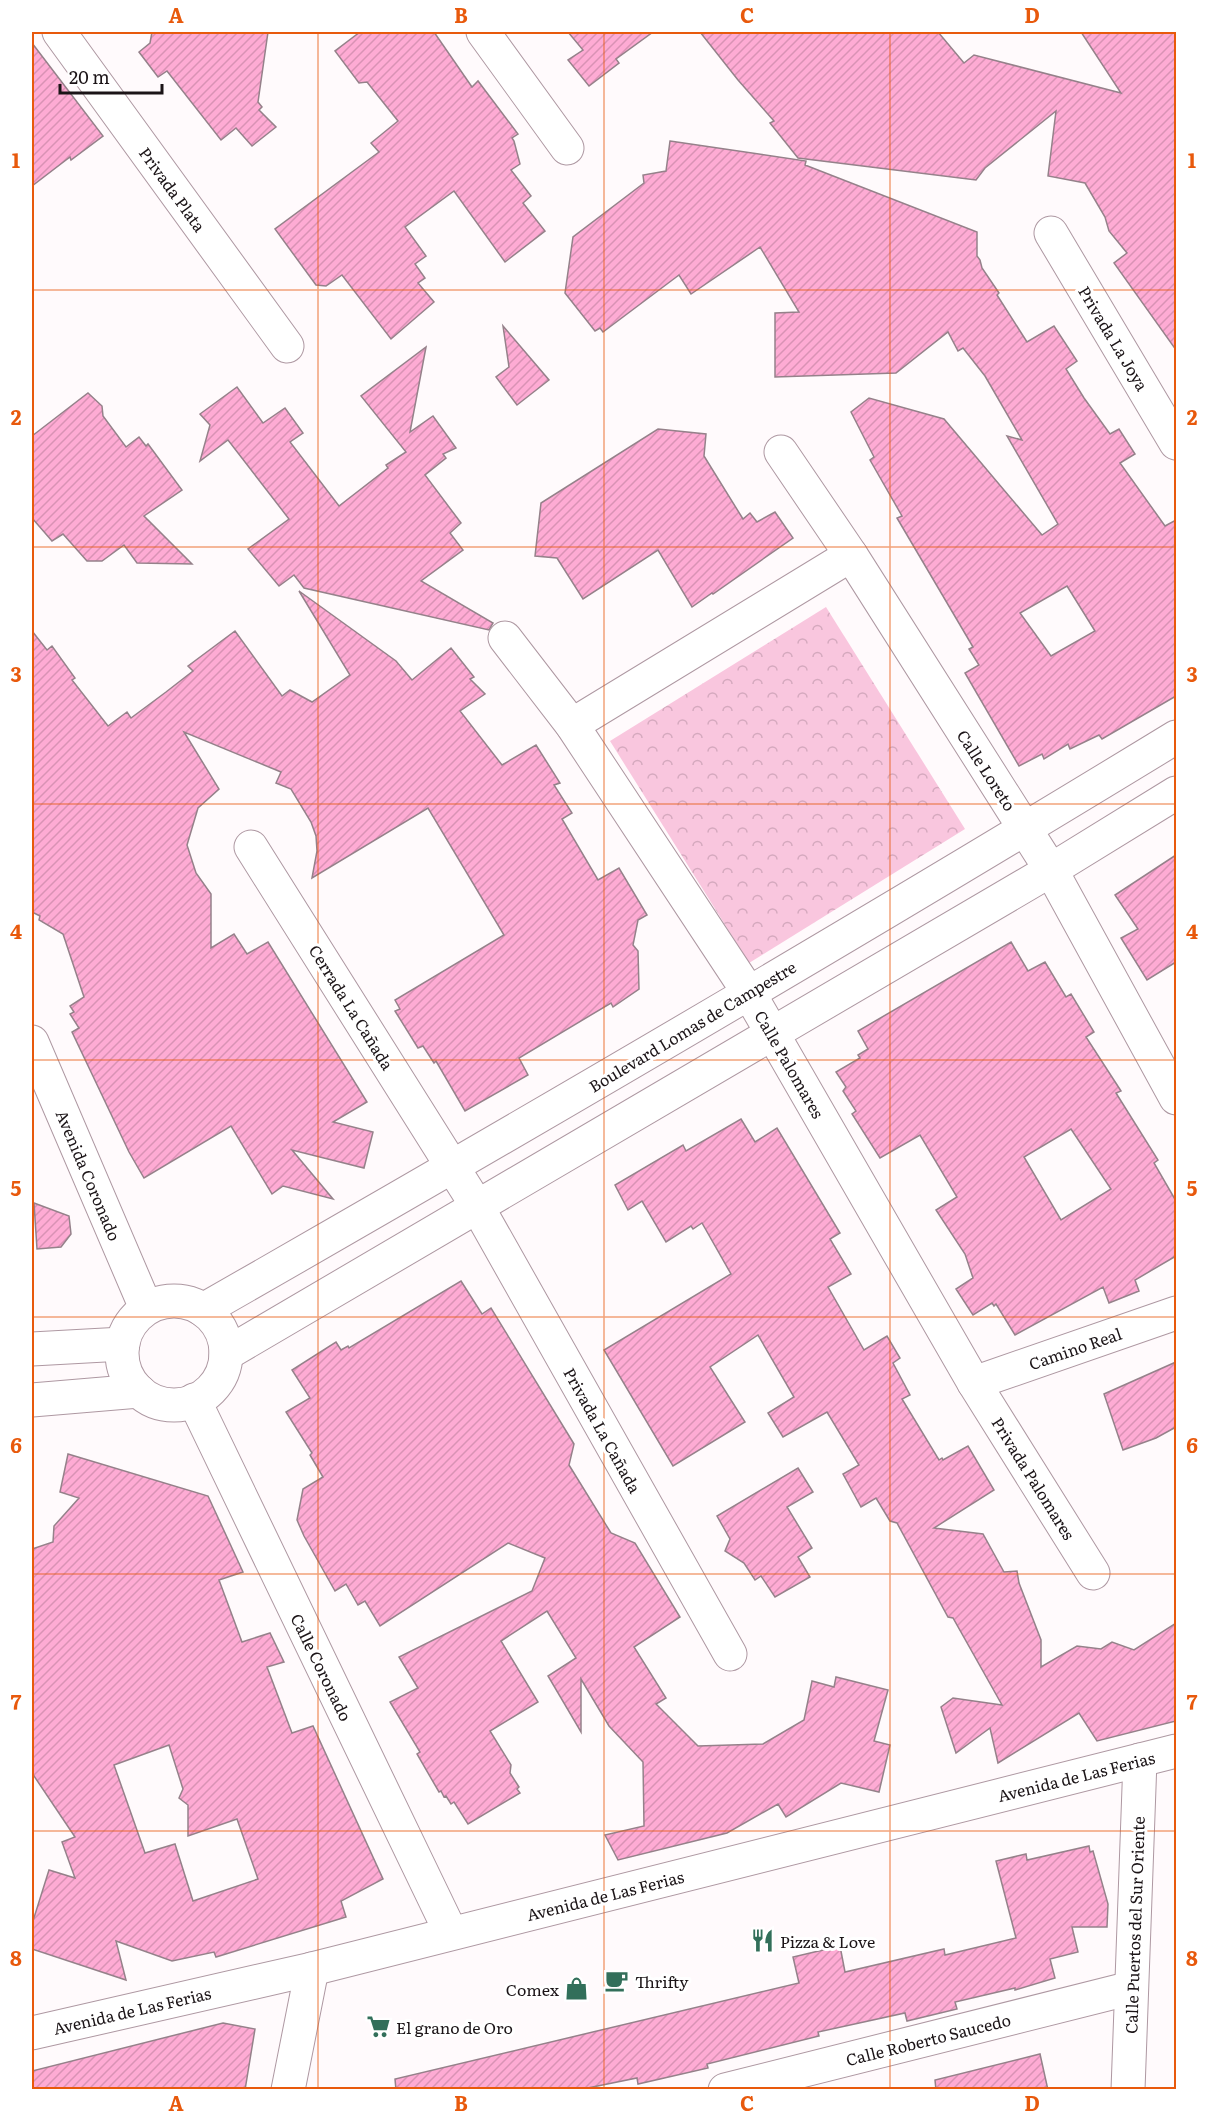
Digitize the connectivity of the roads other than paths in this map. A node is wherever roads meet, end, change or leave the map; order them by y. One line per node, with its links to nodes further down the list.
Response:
1 (59, 32): 5 (street, Privada Plata)
2 (483, 32): 3 (street)
3 (567, 148)
4 (1051, 233): 6 (street, Privada La Joya)
5 (287, 346)
6 (1176, 443)
7 (781, 452): 8 (street, Calle Loreto)
8 (851, 555): 10 (street); 13 (street, Calle Loreto)
9 (506, 638): 10 (street, Calle Palomares)
10 (572, 725): 16 (street, Calle Palomares)
11 (1176, 737): 13 (street, Boulevard Lomas de Campestre)
12 (1176, 793): 15 (street)
13 (1025, 829): 15 (street, Calle Loreto); 16 (street, Boulevard Lomas de Campestre)
14 (251, 847): 20 (street, Cerrada La Cañada)
15 (1051, 870): 17 (street); 19 (street, Calle Loreto)
16 (748, 993): 17 (street, Calle Palomares); 20 (street, Boulevard Lomas de Campestre)
17 (773, 1033): 21 (street); 28 (street, Calle Palomares)
18 (32, 1042): 22 (street, Avenida Coronado)
19 (1176, 1098)
20 (453, 1167): 21 (street, Cerrada La Cañada); 23 (street, Boulevard Lomas de Campestre)
21 (477, 1206): 27 (street); 33 (street, Privada La Cañada)
22 (146, 1308): 23 (street); 25 (street)
23 (203, 1310): 27 (street)
24 (1176, 1313): 28 (street, Camino Real)
25 (123, 1344): 26 (street); 29 (street)
26 (32, 1349)
27 (226, 1354): 31 (street)
28 (974, 1383): 32 (street, Privada Palomares)
29 (138, 1391): 30 (street); 31 (street)
30 (32, 1400)
31 (194, 1400): 36 (street, Calle Coronado)
32 (1093, 1573)
33 (730, 1654)
34 (1176, 1752): 35 (street, Avenida de Las Ferias)
35 (1140, 1760): 36 (street, Avenida de Las Ferias); 38 (street, Calle Puertos del Sur Oriente)
36 (451, 1933): 37 (street, Avenida de Las Ferias)
37 (312, 1969): 39 (street, Avenida de Las Ferias); 40 (street)
38 (1131, 1988): 41 (street, Calle Roberto Saucedo); 42 (street, Calle Puertos del Sur Oriente)
39 (32, 2033)
40 (288, 2090)
41 (725, 2090)
42 (1128, 2090)

